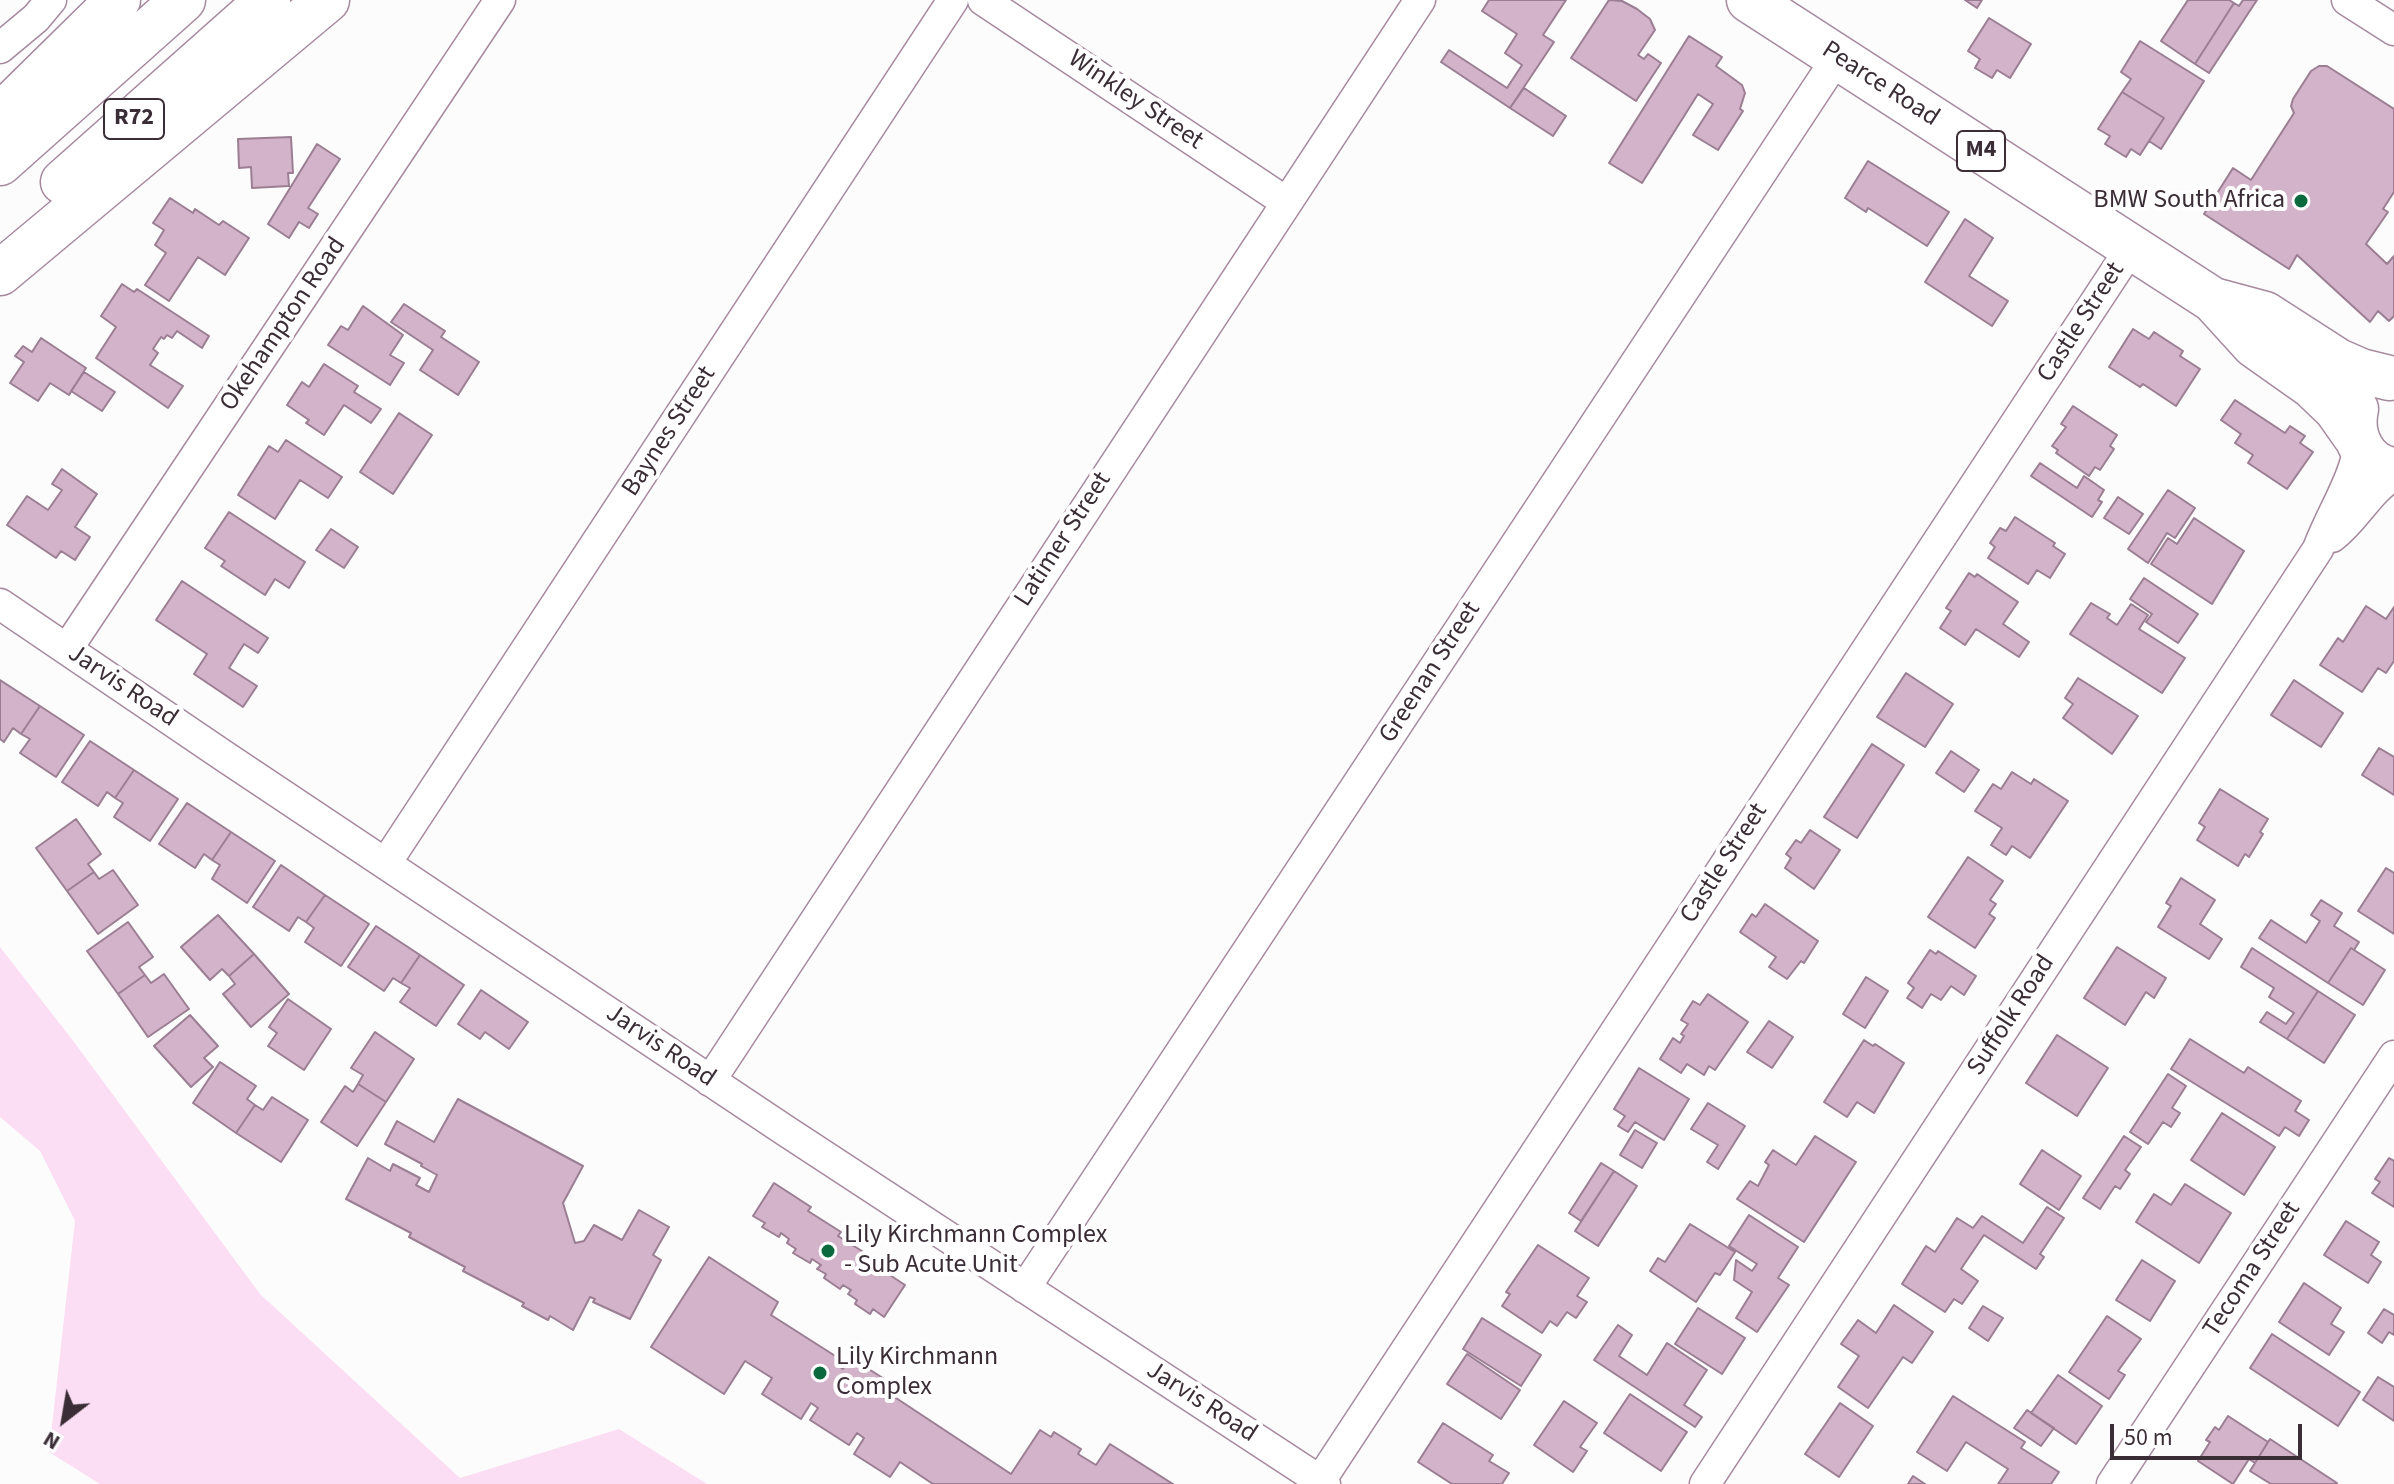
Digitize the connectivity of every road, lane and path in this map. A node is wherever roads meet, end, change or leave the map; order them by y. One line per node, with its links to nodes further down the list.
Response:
1 (51, 0): 13 (street)
2 (118, 0): 15 (main road)
3 (183, 0): 16 (main road, R72)
4 (268, 0): 18 (main road, R72)
5 (327, 0): 20 (main road)
6 (500, 0): 27 (street, Okehampton Road)
7 (953, 0): 28 (street, Baynes Street)
8 (983, 0): 17 (street, Winkley Street)
9 (1420, 0): 17 (street, Latimer Street)
10 (1749, 0): 14 (main road, Pearce Road / M4)
11 (2347, 0): 12 (street)
12 (2394, 30)
13 (0, 48)
14 (1837, 58): 19 (main road, Pearce Road / M4); 31 (street, Greenan Street)
15 (0, 116)
16 (0, 163)
17 (1286, 202): 30 (street, Latimer Street)
18 (0, 238)
19 (2131, 248): 21 (main road, Pearce Road / M4); 32 (street, Castle Street)
20 (0, 273)
21 (2213, 300): 22 (main road, Pearce Road / M4); 23 (main road, Pearce Road / M4)
22 (2392, 378): 23 (main road, Pearce Road / M4)
23 (2357, 440): 24 (main road, Pearce Road / M4); 25 (street, Suffolk Road)
24 (2394, 472): 25 (street, Suffolk Road)
25 (2318, 549): 33 (street, Suffolk Road)
26 (0, 604): 27 (street, Jarvis Road)
27 (67, 649): 28 (street, Jarvis Road)
28 (386, 863): 30 (street, Jarvis Road)
29 (2390, 1070): 34 (street, Tecoma Street)
30 (710, 1081): 31 (street, Jarvis Road)
31 (1025, 1288): 32 (street, Jarvis Road)
32 (1322, 1482)
33 (1705, 1484)
34 (2112, 1484)

